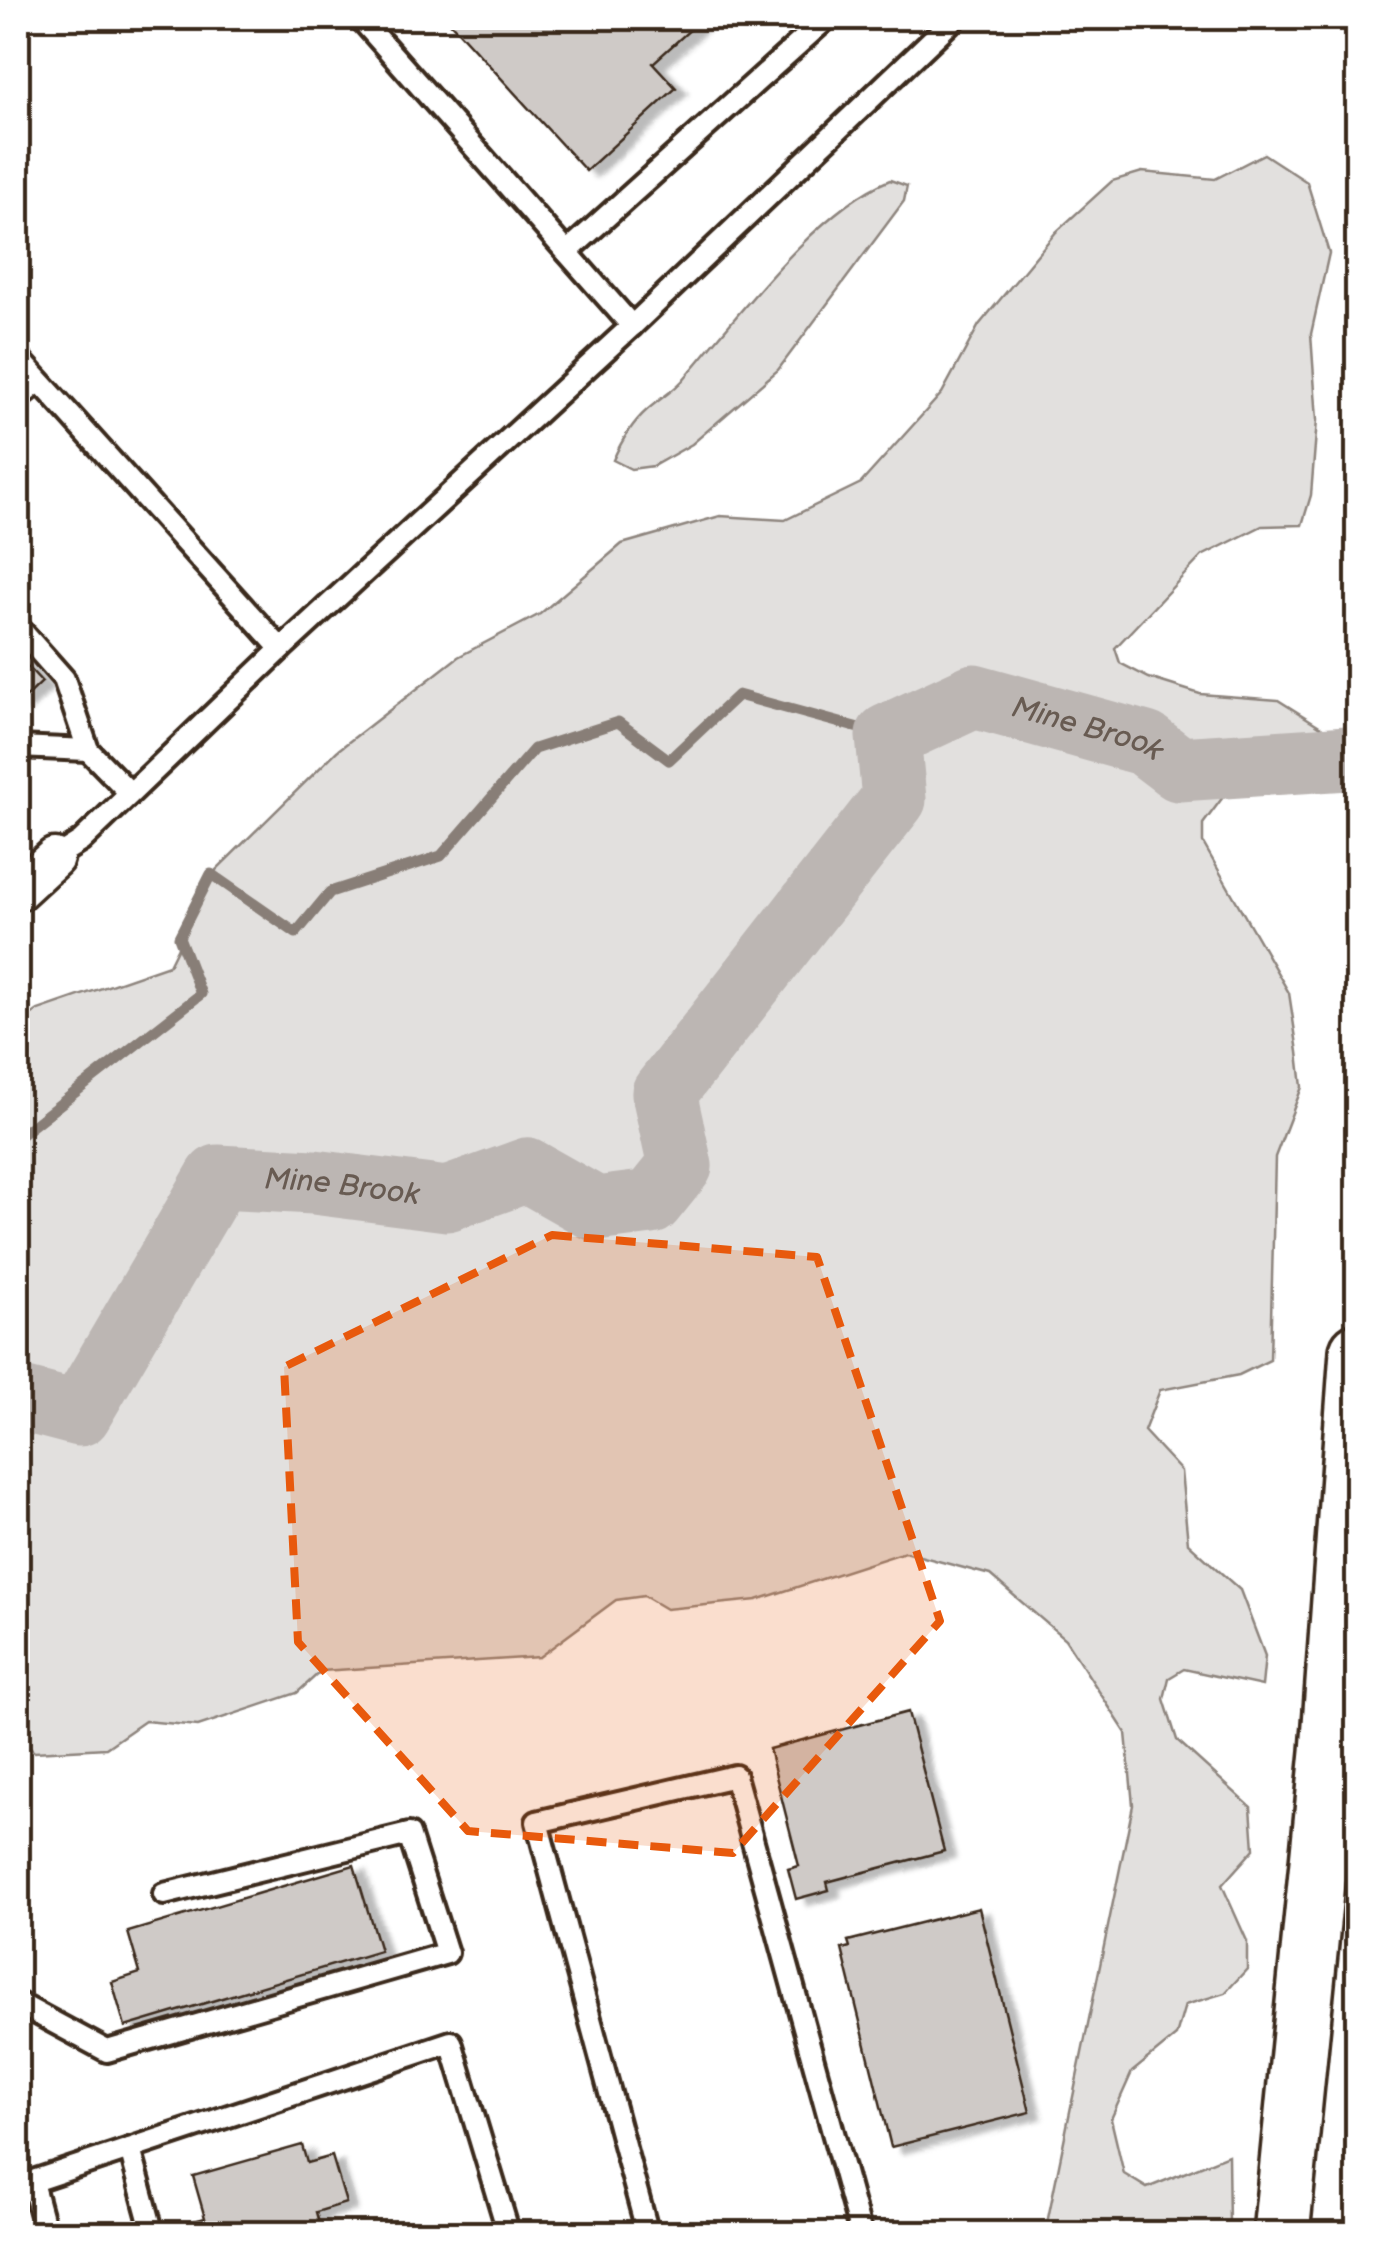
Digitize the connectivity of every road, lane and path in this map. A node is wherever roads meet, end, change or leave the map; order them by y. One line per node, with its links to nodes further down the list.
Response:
1 (360, 18): 4 (lane)
2 (826, 18): 4 (lane)
3 (954, 18): 5 (lane)
4 (567, 252): 5 (lane)
5 (632, 326): 10 (lane)
6 (18, 357): 7 (lane)
7 (39, 380): 8 (lane); 10 (lane)
8 (18, 399)
9 (18, 627): 12 (lane)
10 (280, 649): 13 (lane)
11 (18, 747): 12 (lane)
12 (88, 750): 13 (lane)
13 (130, 793): 14 (lane)
14 (54, 858): 15 (street); 16 (street)
15 (18, 878)
16 (18, 891)
17 (1358, 1351): 27 (highway)
18 (164, 1894): 19 (lane)
19 (18, 2002)
20 (130, 2149): 21 (lane); 23 (lane); 24 (lane)
21 (25, 2184): 22 (lane)
22 (46, 2234)
23 (153, 2234)
24 (509, 2234)
25 (648, 2234): 26 (lane)
26 (861, 2234)
27 (1281, 2234)

